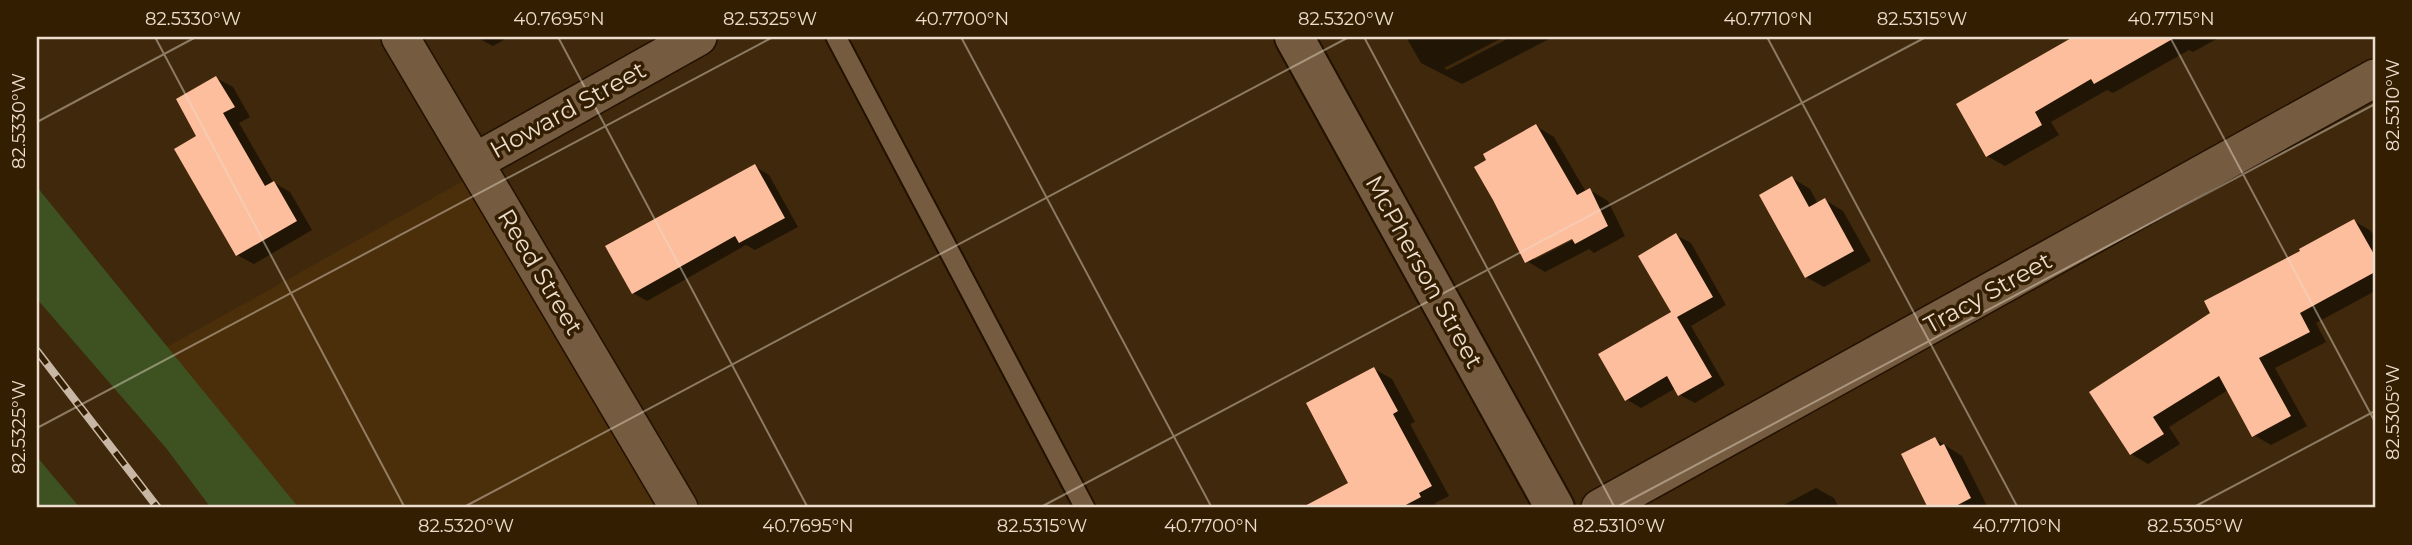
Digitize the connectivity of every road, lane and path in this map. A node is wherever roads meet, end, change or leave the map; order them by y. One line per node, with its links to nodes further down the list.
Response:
1 (400, 37): 6 (street, Reed Street)
2 (698, 37): 6 (street, Howard Street)
3 (836, 37): 8 (lane)
4 (1294, 37): 9 (street, McPherson Street)
5 (2375, 78): 10 (street, Tracy Street)
6 (475, 162): 7 (street, Reed Street)
7 (679, 508)
8 (1085, 508)
9 (1555, 508)
10 (1600, 508)

